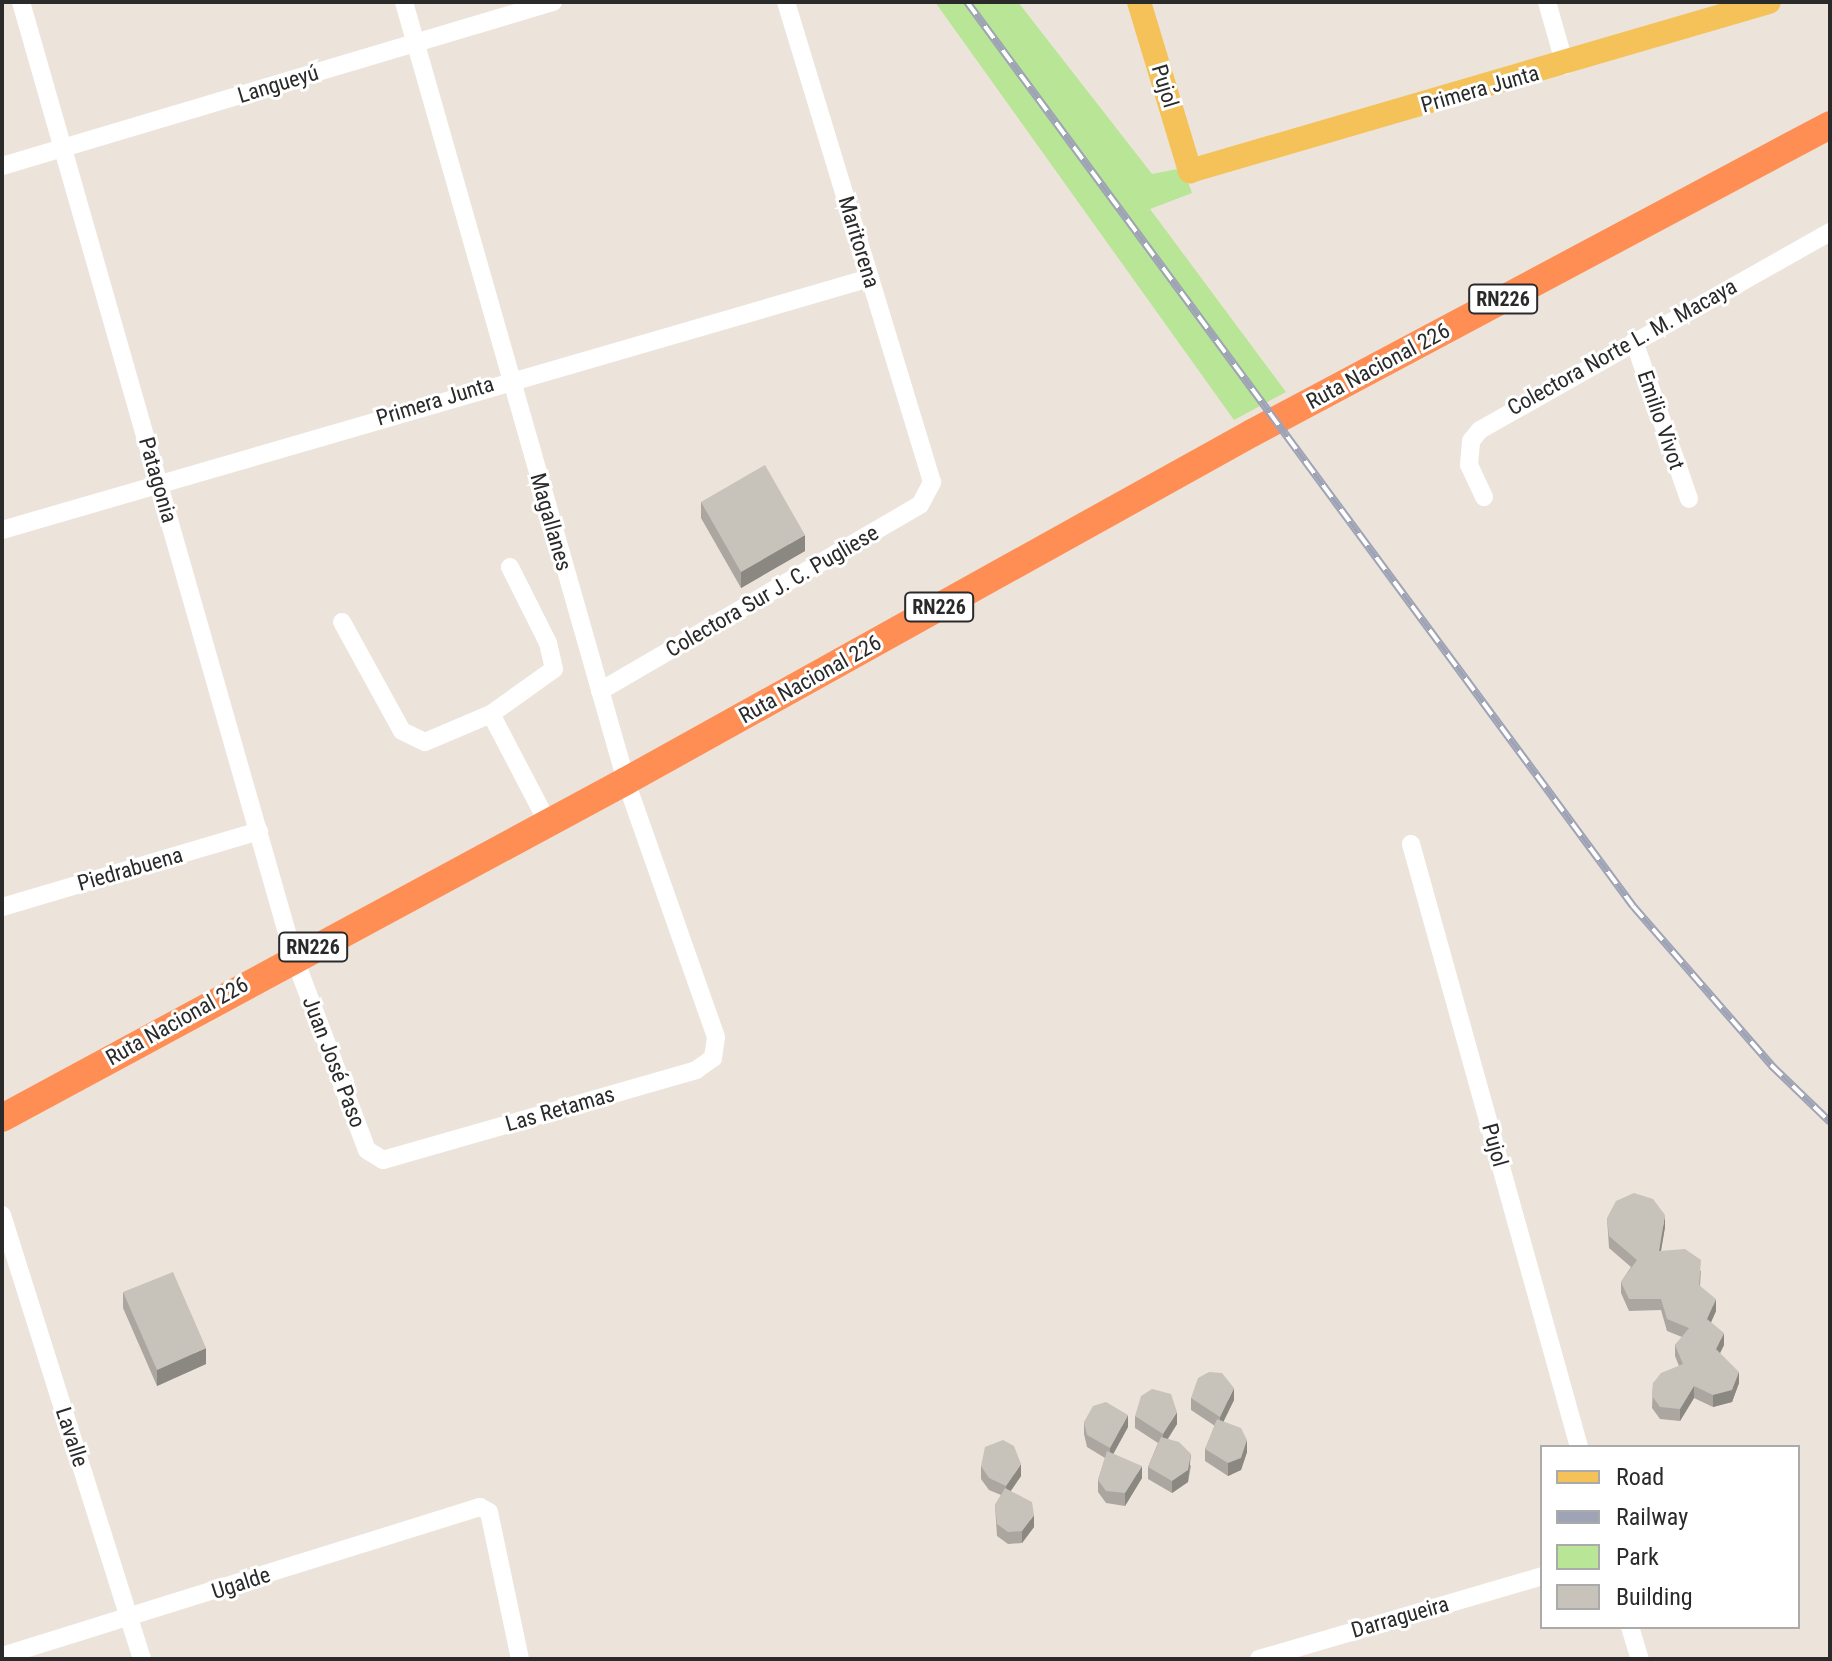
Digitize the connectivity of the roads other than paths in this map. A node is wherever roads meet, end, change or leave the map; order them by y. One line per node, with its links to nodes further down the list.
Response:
1 (21, 2): 11 (street, Patagonia)
2 (404, 2): 8 (street, Magallanes)
3 (553, 2): 8 (street, Langueyú)
4 (786, 2): 15 (street, Maritorena)
5 (1139, 2): 13 (main road, Pujol)
6 (1547, 2): 9 (street)
7 (1769, 2): 9 (main road, Primera Junta)
8 (416, 43): 11 (street, Langueyú); 17 (street, Magallanes)
9 (1565, 65): 13 (main road, Primera Junta)
10 (1830, 125): 27 (highway, Ruta Nacional 226 / RN226)
11 (63, 147): 12 (street, Langueyú); 19 (street, Patagonia)
12 (2, 166)
13 (1190, 171)
14 (1830, 232): 16 (street, Colectora Norte L. M. Macaya)
15 (870, 278): 17 (street, Primera Junta); 18 (street, Maritorena)
16 (1634, 341): 20 (street, Colectora Norte L. M. Macaya); 21 (street, Emilio Vivot)
17 (510, 379): 19 (street, Primera Junta); 25 (street, Magallanes)
18 (932, 482): 25 (street, Colectora Sur J. C. Pugliese)
19 (159, 483): 22 (street, Primera Junta); 29 (street, Patagonia)
20 (1484, 497)
21 (1689, 499)
22 (2, 530)
23 (510, 567): 26 (street)
24 (342, 622): 26 (street)
25 (600, 691): 27 (street, Magallanes)
26 (491, 714): 28 (street)
27 (626, 781): 28 (highway, Ruta Nacional 226 / RN226); 33 (street, Magallanes)
28 (548, 823): 32 (highway, Ruta Nacional 226 / RN226)
29 (259, 831): 31 (street, Piedrabuena); 32 (street, Patagonia)
30 (1411, 844): 37 (street, Pujol)
31 (2, 907)
32 (294, 957): 34 (highway, Ruta Nacional 226 / RN226); 35 (street, Juan José Paso)
33 (716, 1037): 35 (street, Las Retamas)
34 (2, 1118)
35 (383, 1160)
36 (2, 1215): 39 (street, Lavalle)
37 (1578, 1445)
38 (1540, 1577): 44 (street, Darragueira)
39 (130, 1619): 41 (street, Ugalde); 42 (street, Lavalle); 43 (street, Ugalde)
40 (1631, 1629): 45 (street)
41 (2, 1656)
42 (142, 1659)
43 (520, 1659)
44 (1259, 1659)
45 (1640, 1659)

